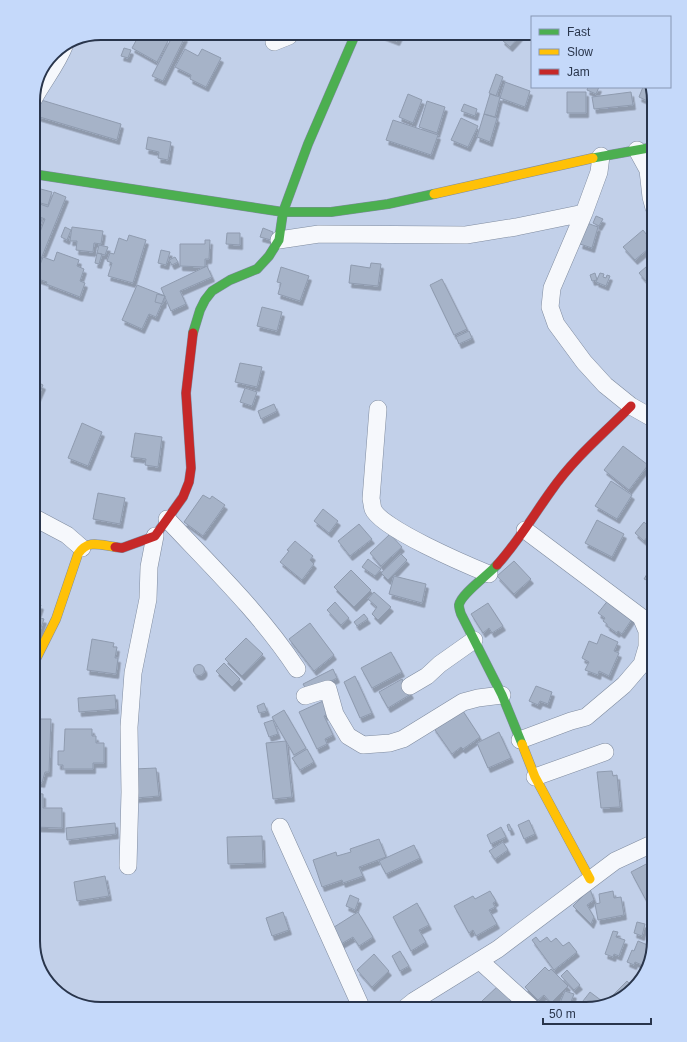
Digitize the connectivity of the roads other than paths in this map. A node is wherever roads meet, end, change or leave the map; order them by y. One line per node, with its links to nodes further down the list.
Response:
1 (353, 40): 9 (street)
2 (60, 56): 3 (street)
3 (43, 83)
4 (647, 148): 5 (street)
5 (637, 150): 6 (street); 7 (street)
6 (601, 156): 9 (street); 10 (street)
7 (647, 168)
8 (40, 175): 9 (street)
9 (283, 212): 11 (street)
10 (584, 213): 11 (street); 12 (street)
11 (279, 240): 15 (street)
12 (631, 406): 14 (street); 17 (street)
13 (378, 409): 20 (street)
14 (647, 415)
15 (167, 520): 18 (street); 25 (street)
16 (40, 521): 19 (street)
17 (525, 530): 20 (street); 21 (street)
18 (155, 536): 19 (street); 34 (street)
19 (82, 548): 24 (street)
20 (489, 574): 22 (street)
21 (647, 629)
22 (474, 640): 26 (street); 27 (street)
23 (647, 647): 29 (street)
24 (40, 651)
25 (297, 669)
26 (410, 686)
27 (502, 694): 28 (street); 29 (street)
28 (305, 696)
29 (520, 740): 31 (street)
30 (606, 752): 31 (street)
31 (536, 777): 35 (street)
32 (280, 827): 37 (street)
33 (647, 846): 35 (street)
34 (128, 866)
35 (590, 879): 36 (street)
36 (480, 961): 38 (street); 39 (street)
37 (359, 1002)
38 (414, 1002)
39 (525, 1002)

